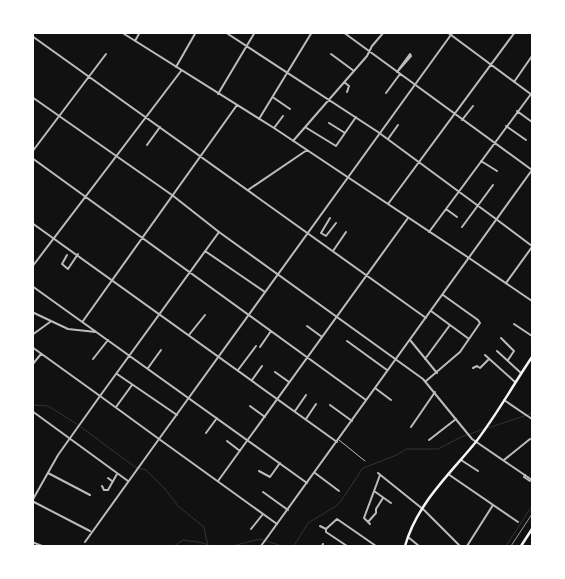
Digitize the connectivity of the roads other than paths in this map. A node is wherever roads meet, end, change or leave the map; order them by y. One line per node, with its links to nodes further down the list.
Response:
1 (121, 32): 16 (street)
2 (140, 32): 16 (street)
3 (196, 32): 23 (street)
4 (225, 32): 14 (street)
5 (233, 32): 14 (street)
6 (255, 32): 17 (street)
7 (312, 32): 27 (street)
8 (343, 32): 18 (street)
9 (384, 32): 18 (street)
10 (446, 32): 15 (street)
11 (453, 32): 15 (street)
12 (515, 32): 22 (street)
13 (33, 34): 29 (street)
14 (230, 36): 17 (street)
15 (451, 36): 22 (street); 32 (street)
16 (135, 41): 23 (street)
17 (246, 46): 27 (street); 35 (street)
18 (370, 51): 24 (street); 26 (street)
19 (106, 54): 29 (street)
20 (331, 54): 26 (street)
21 (532, 56): 31 (street)
22 (491, 64): 31 (street); 44 (street)
23 (176, 68): 25 (street)
24 (398, 70): 24 (street); 28 (street)
25 (181, 71): 35 (street); 47 (street)
26 (354, 71): 30 (street)
27 (288, 73): 38 (street); 39 (street)
28 (400, 74): 32 (street); 34 (street)
29 (90, 76): 45 (street); 47 (street)
30 (344, 82): 33 (street); 39 (street)
31 (514, 82): 36 (street)
32 (415, 85): 44 (street); 58 (street)
33 (347, 92)
34 (386, 93)
35 (218, 94): 40 (street)
36 (532, 95): 43 (street)
37 (32, 97): 45 (street)
38 (273, 97): 42 (street); 49 (street)
39 (329, 100): 48 (street); 56 (street)
40 (237, 105): 49 (street); 68 (street)
41 (473, 106): 50 (street)
42 (290, 109)
43 (517, 111): 51 (street); 54 (street)
44 (454, 114): 50 (street); 71 (street)
45 (59, 116): 66 (street); 67 (street)
46 (283, 116): 57 (street)
47 (146, 117): 55 (street); 67 (street)
48 (356, 117): 58 (street); 59 (street)
49 (259, 119): 57 (street)
50 (462, 120): 63 (street)
51 (532, 122)
52 (329, 123): 59 (street)
53 (398, 125): 60 (street)
54 (506, 126): 61 (street); 63 (street)
55 (160, 127): 64 (street); 68 (street)
56 (305, 127): 59 (street); 62 (street)
57 (274, 128): 62 (street)
58 (380, 133): 60 (street); 74 (street)
59 (345, 134)
60 (388, 139): 71 (street)
61 (526, 140)
62 (293, 141): 65 (street)
63 (494, 143): 70 (street); 72 (street)
64 (147, 145)
65 (307, 150): 74 (street); 76 (street)
66 (32, 152)
67 (117, 156): 78 (street); 79 (street)
68 (201, 156): 76 (street); 78 (street)
69 (32, 158): 79 (street)
70 (481, 161): 73 (street); 77 (street)
71 (418, 163): 77 (street); 80 (street)
72 (532, 170): 86 (street)
73 (497, 171)
74 (348, 178): 80 (street); 93 (street)
75 (493, 185): 81 (street)
76 (248, 190): 93 (street)
77 (458, 192): 81 (street); 82 (street)
78 (172, 195): 90 (street); 95 (street)
79 (86, 197): 94 (street); 95 (street)
80 (388, 204): 85 (street)
81 (477, 206): 86 (street); 89 (street)
82 (446, 209): 83 (street); 92 (street)
83 (457, 217)
84 (330, 218): 88 (street)
85 (408, 218): 92 (street); 107 (street)
86 (496, 220): 96 (street); 101 (street)
87 (32, 222): 94 (street)
88 (336, 223)
89 (462, 227)
90 (219, 232): 97 (street); 106 (street)
91 (346, 232): 98 (street)
92 (429, 232): 101 (street)
93 (308, 233): 98 (street); 106 (street)
94 (55, 238): 99 (street); 102 (street)
95 (142, 238): 104 (street); 108 (street)
96 (532, 246): 109 (street)
97 (205, 250): 103 (street); 104 (street)
98 (333, 251): 107 (street)
99 (78, 254): 100 (street); 108 (street)
100 (67, 255)
101 (469, 258): 109 (street); 112 (street)
102 (32, 267)
103 (233, 270): 105 (street); 111 (street)
104 (190, 272): 116 (street); 118 (street)
105 (231, 274)
106 (278, 274): 111 (street); 119 (street)
107 (367, 275): 119 (street); 120 (street)
108 (113, 280): 116 (street); 122 (street)
109 (506, 283): 113 (street)
110 (32, 286): 122 (street)
111 (264, 292): 118 (street)
112 (443, 295): 114 (street); 133 (street)
113 (532, 301)
114 (431, 311): 120 (street); 125 (street)
115 (32, 312): 121 (street)
116 (160, 314): 129 (street); 143 (street)
117 (205, 315): 129 (street)
118 (248, 315): 126 (street); 145 (street)
119 (337, 316): 131 (street); 148 (street)
120 (426, 318): 135 (street)
121 (50, 322): 127 (street); 128 (street)
122 (83, 322): 127 (street)
123 (514, 324): 130 (street)
124 (307, 326): 131 (street)
125 (450, 326): 133 (street); 149 (street)
126 (271, 331): 139 (street); 146 (street)
127 (97, 332): 134 (street)
128 (32, 335)
129 (189, 335): 145 (street)
130 (532, 336)
131 (322, 337): 146 (street)
132 (501, 338): 152 (street)
133 (469, 339): 162 (street)
134 (108, 340): 143 (street); 147 (street)
135 (410, 340): 148 (street); 149 (street)
136 (347, 341): 159 (street)
137 (256, 346): 158 (street)
138 (32, 347): 142 (street)
139 (260, 347)
140 (161, 350): 155 (street)
141 (497, 351): 152 (street)
142 (41, 354): 153 (street); 173 (street)
143 (130, 355): 155 (street); 163 (street)
144 (485, 355): 150 (street)
145 (219, 356): 158 (street); 174 (street)
146 (307, 358): 166 (street); 176 (street)
147 (93, 359)
148 (396, 359): 159 (street); 167 (street)
149 (426, 359): 162 (street)
150 (489, 359): 157 (street); 168 (street)
151 (532, 359): 164 (main road)
152 (508, 360): 164 (street)
153 (32, 365)
154 (262, 366): 165 (street)
155 (148, 368): 174 (street)
156 (473, 368): 157 (street)
157 (480, 368): 160 (street)
158 (238, 370): 165 (street)
159 (388, 371): 170 (street)
160 (482, 371)
161 (275, 372): 166 (street)
162 (437, 372): 167 (street)
163 (116, 373): 169 (street); 173 (street)
164 (522, 373): 168 (main road)
165 (252, 380): 175 (street)
166 (289, 382): 175 (street)
167 (426, 382): 171 (street)
168 (515, 382): 178 (main road)
169 (132, 385): 182 (street); 185 (street)
170 (375, 388): 176 (street); 177 (street)
171 (435, 392): 191 (street); 193 (street)
172 (306, 395): 184 (street)
173 (100, 396): 182 (street); 195 (street)
174 (189, 398): 185 (street); 188 (street)
175 (278, 399): 184 (street); 187 (street)
176 (366, 400): 192 (street)
177 (391, 400)
178 (504, 400): 189 (street); 202 (main road)
179 (316, 404): 190 (street)
180 (330, 405): 192 (street)
181 (250, 406): 187 (street)
182 (116, 408): 196 (street)
183 (34, 411): 186 (street); 195 (street)
184 (295, 411): 190 (street)
185 (177, 415): 196 (street)
186 (32, 416)
187 (265, 417): 198 (street)
188 (217, 418): 194 (street); 198 (street)
189 (531, 418)
190 (306, 419): 199 (street)
191 (456, 419): 200 (street); 202 (street)
192 (352, 421): 199 (street)
193 (411, 427)
194 (206, 433)
195 (70, 438): 210 (street); 211 (street)
196 (159, 439): 215 (street); 218 (street)
197 (530, 439): 205 (street)
198 (248, 440): 203 (street); 207 (street)
199 (338, 440): 206 (street); 212 (street)
200 (429, 440)
201 (227, 441): 203 (street)
202 (475, 442): 204 (main road); 205 (street)
203 (240, 451): 218 (street)
204 (460, 460): 209 (street); 213 (main road)
205 (504, 460): 216 (street)
206 (365, 461)
207 (280, 463): 208 (street); 219 (street)
208 (259, 471)
209 (478, 471)
210 (48, 473): 224 (street); 226 (street)
211 (118, 473): 215 (street); 217 (street)
212 (315, 473): 219 (street); 221 (street)
213 (448, 474): 228 (street); 229 (main road)
214 (108, 478): 217 (street)
215 (128, 480): 238 (street)
216 (531, 480)
217 (112, 481): 220 (street)
218 (218, 481): 231 (street)
219 (307, 483): 230 (street)
220 (102, 486)
221 (339, 491)
222 (374, 491): 225 (street); 225 (street); 229 (street)
223 (263, 492): 230 (street)
224 (90, 495)
225 (383, 498): 227 (street)
226 (33, 501): 238 (street)
227 (391, 504)
228 (493, 505): 232 (street); 249 (street)
229 (421, 508): 239 (main road); 248 (street)
230 (288, 510): 233 (street)
231 (263, 514): 233 (street); 235 (street)
232 (518, 522)
233 (277, 524): 243 (street)
234 (320, 526): 236 (street)
235 (252, 529)
236 (326, 529): 244 (street); 245 (street)
237 (532, 530): 250 (main road)
238 (92, 531): 241 (street)
239 (408, 537): 246 (main road); 247 (street)
240 (32, 542): 242 (street)
241 (84, 542)
242 (42, 546)
243 (261, 546)
244 (347, 546)
245 (376, 546)
246 (405, 546)
247 (419, 546)
248 (460, 546)
249 (468, 546)
250 (521, 546)

